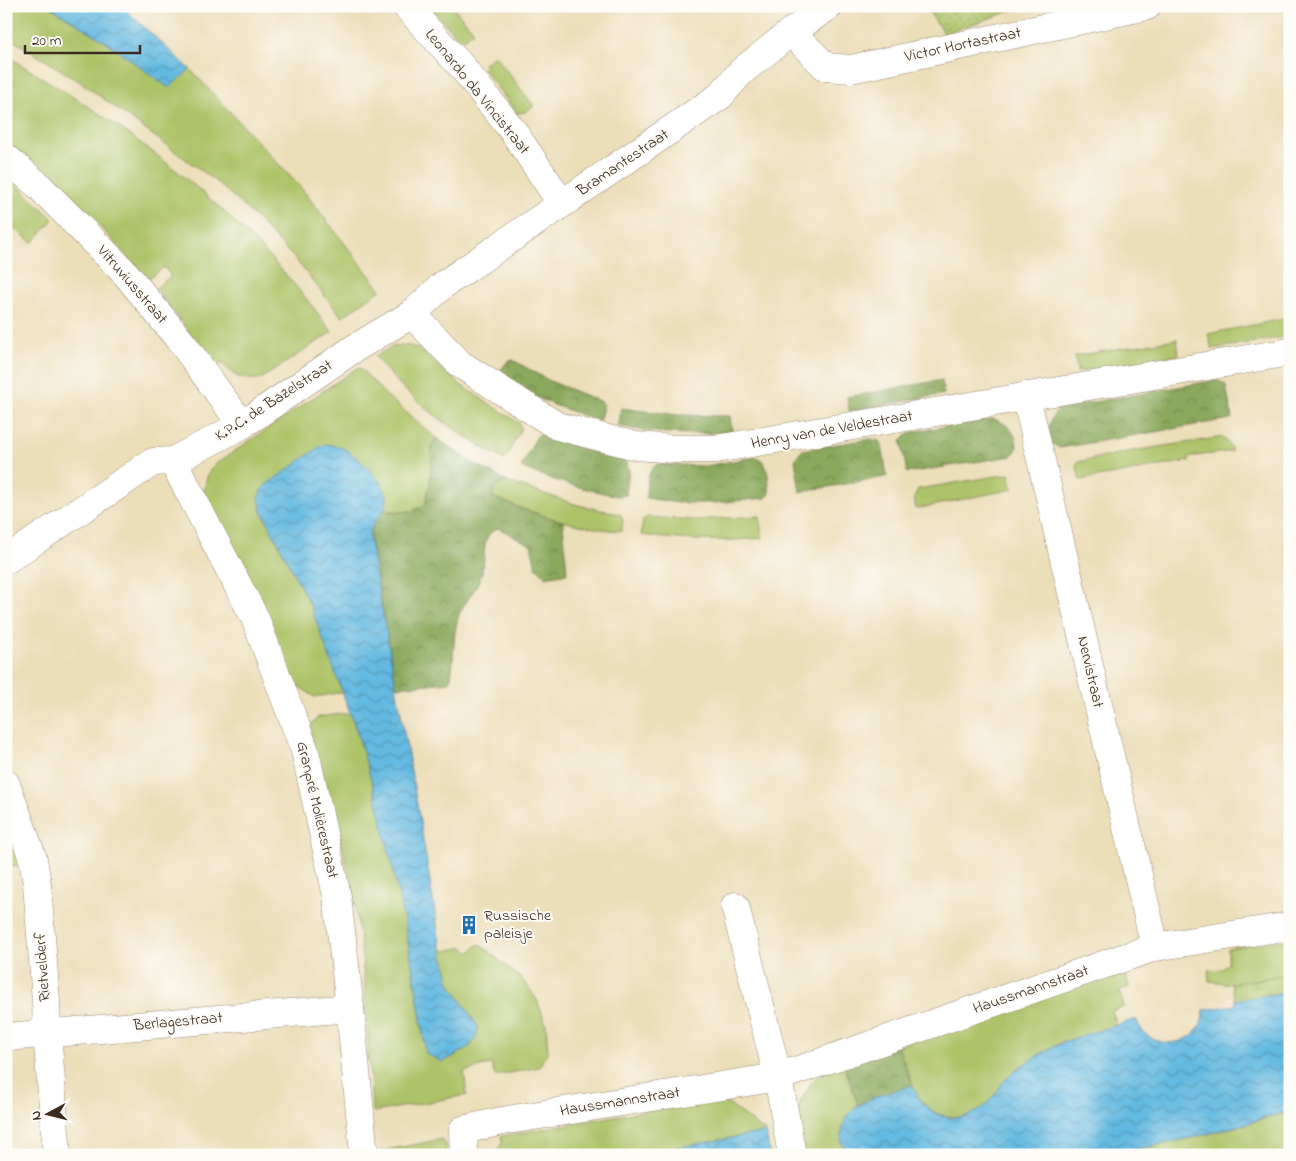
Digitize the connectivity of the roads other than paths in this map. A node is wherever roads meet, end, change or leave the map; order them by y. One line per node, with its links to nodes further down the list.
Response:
1 (406, 6): 6 (street, Leonardo da Vincistraat)
2 (829, 6): 4 (street, Bramantestraat)
3 (1130, 8): 4 (street, Victor Hortastraat)
4 (791, 32): 6 (street, Bramantestraat)
5 (6, 158): 10 (street, Vitruviusstraat)
6 (562, 204): 7 (street, Bramantestraat)
7 (412, 314): 9 (street, Henry van de Veldestraat); 10 (street, K.P.C. de Bazelstraat)
8 (1290, 352): 9 (street, Henry van de Veldestraat)
9 (1026, 396): 16 (street, Nervistraat)
10 (242, 425): 11 (street, K.P.C. de Bazelstraat)
11 (173, 461): 12 (street, K.P.C. de Bazelstraat); 17 (street, Granpré Molièrestraat)
12 (6, 560)
13 (6, 784): 18 (street, Rietvelderf)
14 (735, 906): 20 (street)
15 (1290, 926): 16 (street, Haussmannstraat)
16 (1155, 947): 20 (street, Haussmannstraat)
17 (350, 1008): 18 (street, Berlagestraat); 23 (street, Granpré Molièrestraat)
18 (47, 1034): 19 (street, Berlagestraat); 22 (street, Rietvelderf)
19 (6, 1036)
20 (778, 1076): 21 (street, Haussmannstraat); 24 (street)
21 (463, 1142)
22 (57, 1155)
23 (364, 1155)
24 (792, 1155)

